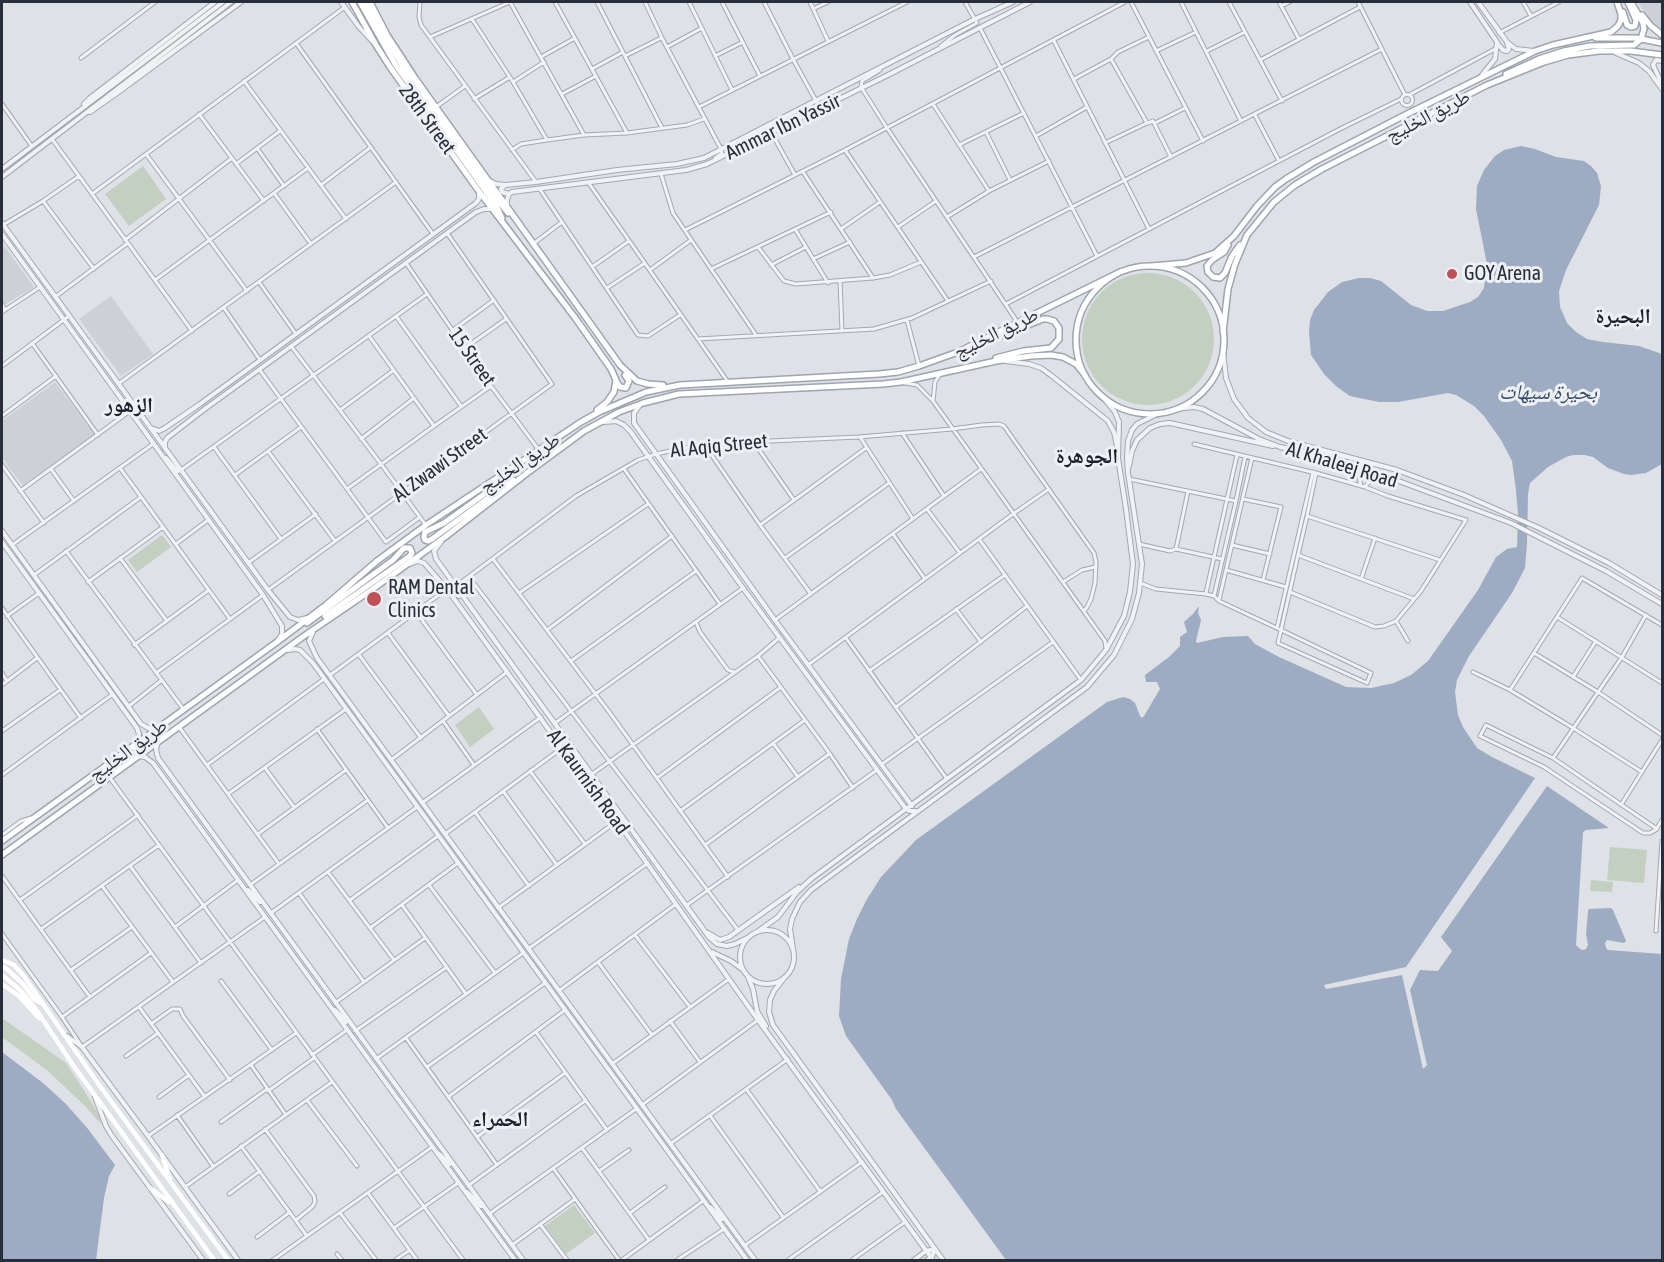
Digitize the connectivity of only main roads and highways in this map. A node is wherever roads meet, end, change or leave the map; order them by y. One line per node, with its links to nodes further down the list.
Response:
1 (352, 2): 14 (main road, 28th Street)
2 (360, 2): 14 (main road, 28th Street)
3 (365, 2): 13 (main road, 28th Street)
4 (1631, 2): 6 (main road); 7 (main road); 9 (main road)
5 (371, 3): 13 (main road, 28th Street)
6 (1618, 3): 8 (main road, طريق الخليج)
7 (1662, 35)
8 (1586, 37): 9 (main road); 16 (main road, طريق الخليج)
9 (1641, 39): 10 (main road); 12 (main road)
10 (1662, 43)
11 (1662, 55): 12 (main road, طريق الخليج)
12 (1487, 85): 15 (main road, طريق الخليج)
13 (523, 230): 21 (main road, 28th Street)
14 (510, 232): 24 (main road, 28th Street)
15 (1247, 235): 16 (main road); 19 (main road, طريق الخليج)
16 (1234, 236): 17 (main road, طريق الخليج)
17 (1152, 266): 18 (main road); 19 (main road)
18 (1120, 272): 20 (main road, طريق الخليج); 23 (main road)
19 (1223, 332): 23 (main road)
20 (958, 352): 22 (main road); 25 (main road, طريق الخليج)
21 (620, 365): 24 (main road); 25 (main road, 28th Street)
22 (969, 367): 23 (main road, طريق الخليج); 27 (main road, طريق الخليج)
23 (1085, 375)
24 (616, 380): 26 (main road)
25 (680, 385): 26 (main road, طريق الخليج)
26 (581, 422): 28 (main road, طريق الخليج)
27 (540, 464): 28 (main road); 30 (main road, طريق الخليج)
28 (517, 466): 29 (main road, طريق الخليج)
29 (287, 635): 30 (main road); 31 (main road, طريق الخليج)
30 (304, 636): 32 (main road, طريق الخليج)
31 (2, 839)
32 (2, 855)
33 (2, 960): 37 (main road)
34 (2, 969): 37 (main road)
35 (2, 975): 38 (main road)
36 (2, 984): 38 (main road)
37 (43, 1004): 40 (main road)
38 (45, 1024): 42 (main road)
39 (162, 1155): 40 (main road)
40 (172, 1185): 44 (main road)
41 (150, 1188): 42 (main road)
42 (175, 1206): 43 (main road)
43 (214, 1260)
44 (228, 1260)

